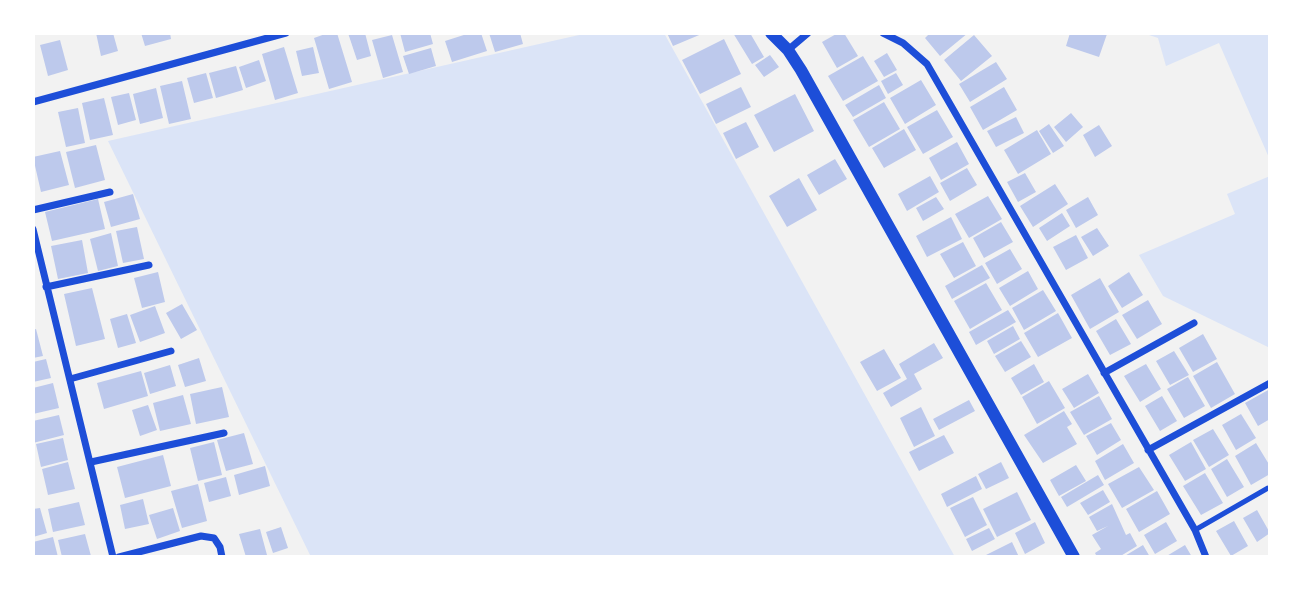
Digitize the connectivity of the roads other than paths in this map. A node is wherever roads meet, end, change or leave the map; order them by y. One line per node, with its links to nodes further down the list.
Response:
1 (286, 33): 6 (street)
2 (771, 33): 5 (street)
3 (808, 33): 5 (street)
4 (883, 33): 14 (street)
5 (788, 50): 25 (street)
6 (33, 102)
7 (110, 192): 8 (street)
8 (33, 210)
9 (33, 229): 11 (street)
10 (149, 265): 11 (street)
11 (46, 287): 15 (street)
12 (1195, 323): 14 (street)
13 (171, 351): 15 (street)
14 (1104, 373): 18 (street)
15 (70, 379): 19 (street)
16 (1270, 383): 18 (street)
17 (224, 433): 19 (street)
18 (1148, 450): 21 (street)
19 (91, 462): 22 (street)
20 (1268, 488): 21 (lane)
21 (1195, 530): 26 (street)
22 (113, 557)
23 (119, 557): 24 (street)
24 (222, 557)
25 (1074, 557)
26 (1206, 557)

